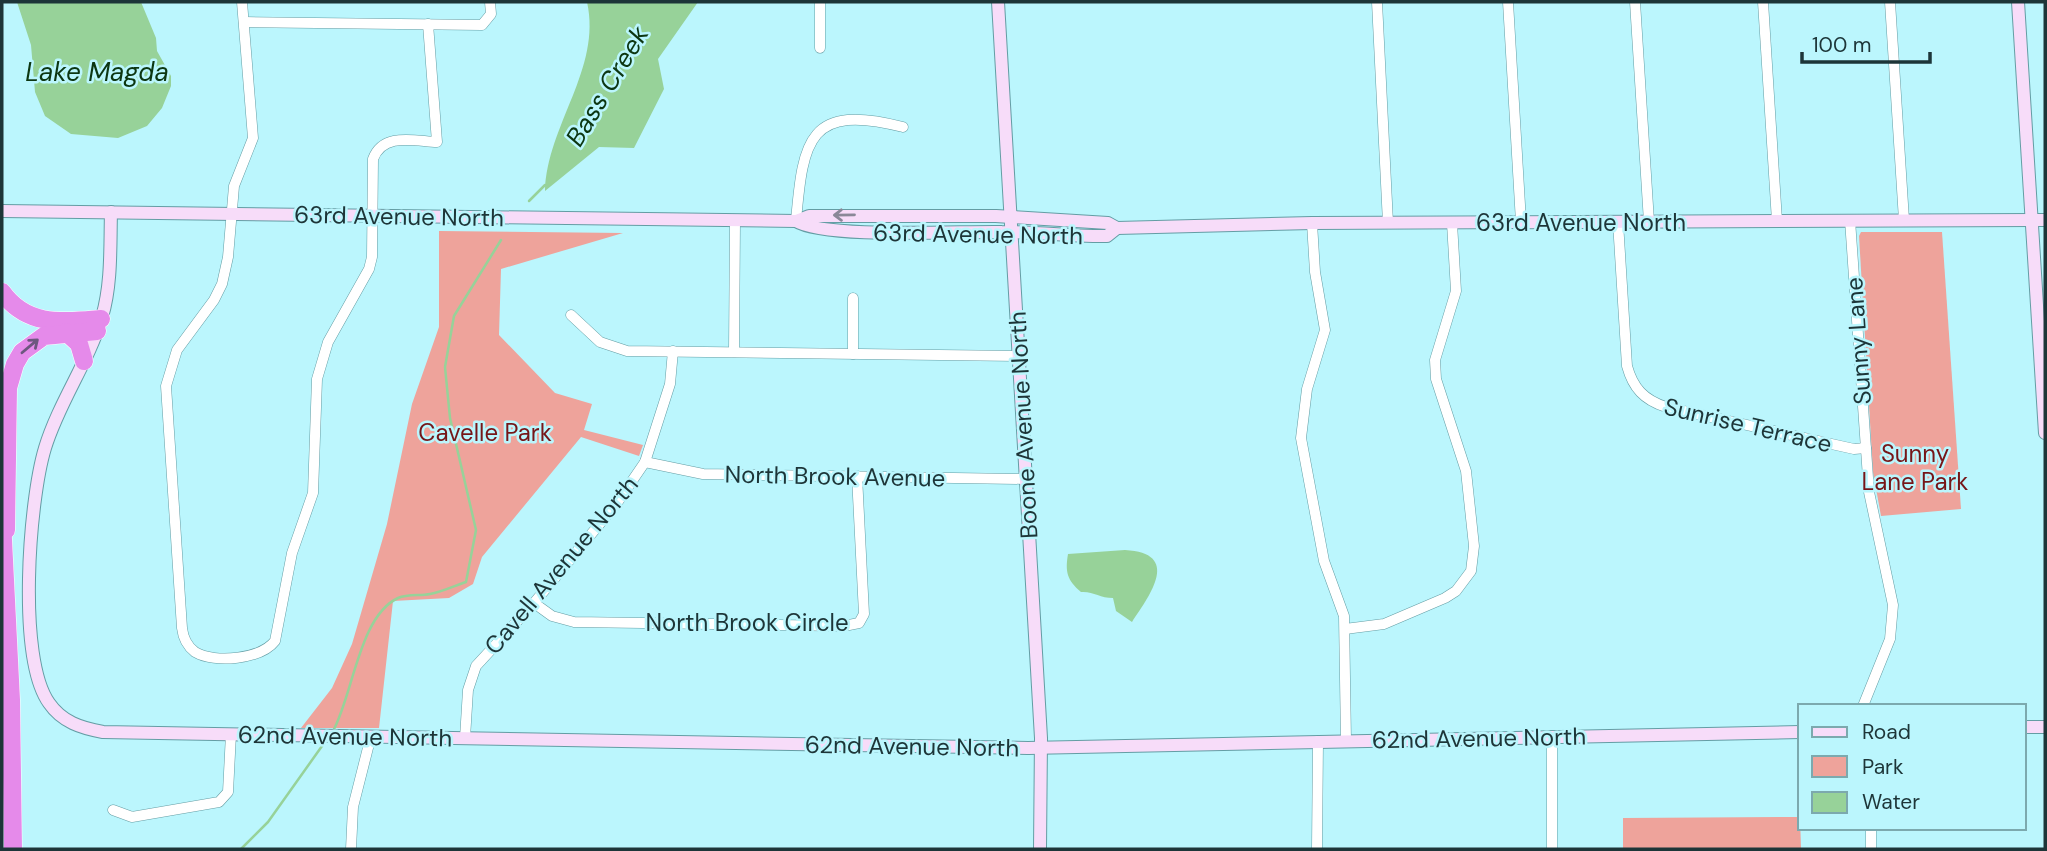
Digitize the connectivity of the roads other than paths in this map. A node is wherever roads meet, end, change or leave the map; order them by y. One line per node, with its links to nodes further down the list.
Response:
1 (242, 2): 11 (street)
2 (490, 2): 12 (street)
3 (820, 2): 13 (street)
4 (998, 2): 19 (street, Boone Avenue North)
5 (1377, 2): 31 (street)
6 (1508, 2): 27 (street)
7 (1635, 2): 29 (street)
8 (1763, 2): 26 (street)
9 (1890, 2): 22 (street)
10 (2018, 2): 23 (street)
11 (244, 22): 12 (street); 17 (street)
12 (428, 24): 18 (street)
13 (820, 47)
14 (903, 127): 25 (street)
15 (2, 211): 16 (street, 63rd Avenue North)
16 (111, 212): 17 (street, 63rd Avenue North); 38 (street)
17 (230, 214): 18 (street, 63rd Avenue North); 18 (street)
18 (373, 216): 20 (street, 63rd Avenue North)
19 (1010, 217): 25 (street, 63rd Avenue North, one-way to 25); 33 (street, 63rd Avenue North); 34 (street, Boone Avenue North)
20 (735, 220): 25 (street, 63rd Avenue North); 41 (street)
21 (1850, 220): 22 (street, 63rd Avenue North); 26 (street, 63rd Avenue North); 46 (street, Sunny Lane)
22 (1904, 220): 23 (street, 63rd Avenue North)
23 (2031, 220): 24 (street, 63rd Avenue North); 45 (street)
24 (2045, 220)
25 (796, 221): 34 (street, 63rd Avenue North)
26 (1777, 221): 29 (street, 63rd Avenue North)
27 (1521, 222): 28 (street, 63rd Avenue North); 32 (street, 63rd Avenue North)
28 (1618, 222): 29 (street, 63rd Avenue North); 46 (street, Sunrise Terrace)
29 (1649, 222)
30 (1312, 223): 31 (street, 63rd Avenue North); 33 (street, 63rd Avenue North); 53 (street)
31 (1388, 223): 32 (street, 63rd Avenue North)
32 (1452, 223): 53 (street)
33 (1117, 228): 34 (street, 63rd Avenue North)
34 (1013, 232): 43 (street, Boone Avenue North)
35 (2, 292): 38 (highway)
36 (853, 298): 42 (street)
37 (571, 315): 40 (street)
38 (99, 325): 39 (highway); 44 (street)
39 (66, 332): 44 (highway); 51 (highway, one-way to 39)
40 (673, 351): 41 (street); 47 (street, Cavell Avenue North)
41 (734, 352): 42 (street)
42 (853, 354): 43 (street)
43 (1019, 356): 49 (street, Boone Avenue North)
44 (84, 360): 58 (street, 62nd Avenue North)
45 (2045, 433)
46 (1866, 447): 54 (street, Sunny Lane)
47 (645, 462): 48 (street, North Brook Avenue); 52 (street, Cavell Avenue North)
48 (857, 476): 49 (street, North Brook Avenue); 52 (street, North Brook Circle)
49 (1026, 479): 64 (street, Boone Avenue North)
50 (2, 520): 51 (highway)
51 (6, 579): 67 (highway)
52 (534, 603): 61 (street, Cavell Avenue North)
53 (1345, 629): 63 (street)
54 (1864, 704)
55 (2026, 727): 56 (street)
56 (2045, 727)
57 (1798, 732): 60 (street, 62nd Avenue North)
58 (231, 734): 59 (street, 62nd Avenue North); 65 (street)
59 (371, 736): 61 (street, 62nd Avenue North); 68 (street)
60 (1552, 736): 63 (street, 62nd Avenue North); 71 (street)
61 (466, 738): 64 (street, 62nd Avenue North)
62 (1318, 741): 63 (street, 62nd Avenue North); 64 (street, 62nd Avenue North); 70 (street)
63 (1346, 741)
64 (1041, 748): 69 (street, Boone Avenue North)
65 (113, 810)
66 (1871, 830): 72 (street)
67 (13, 849)
68 (351, 849)
69 (1040, 849)
70 (1317, 849)
71 (1552, 849)
72 (1871, 849)

